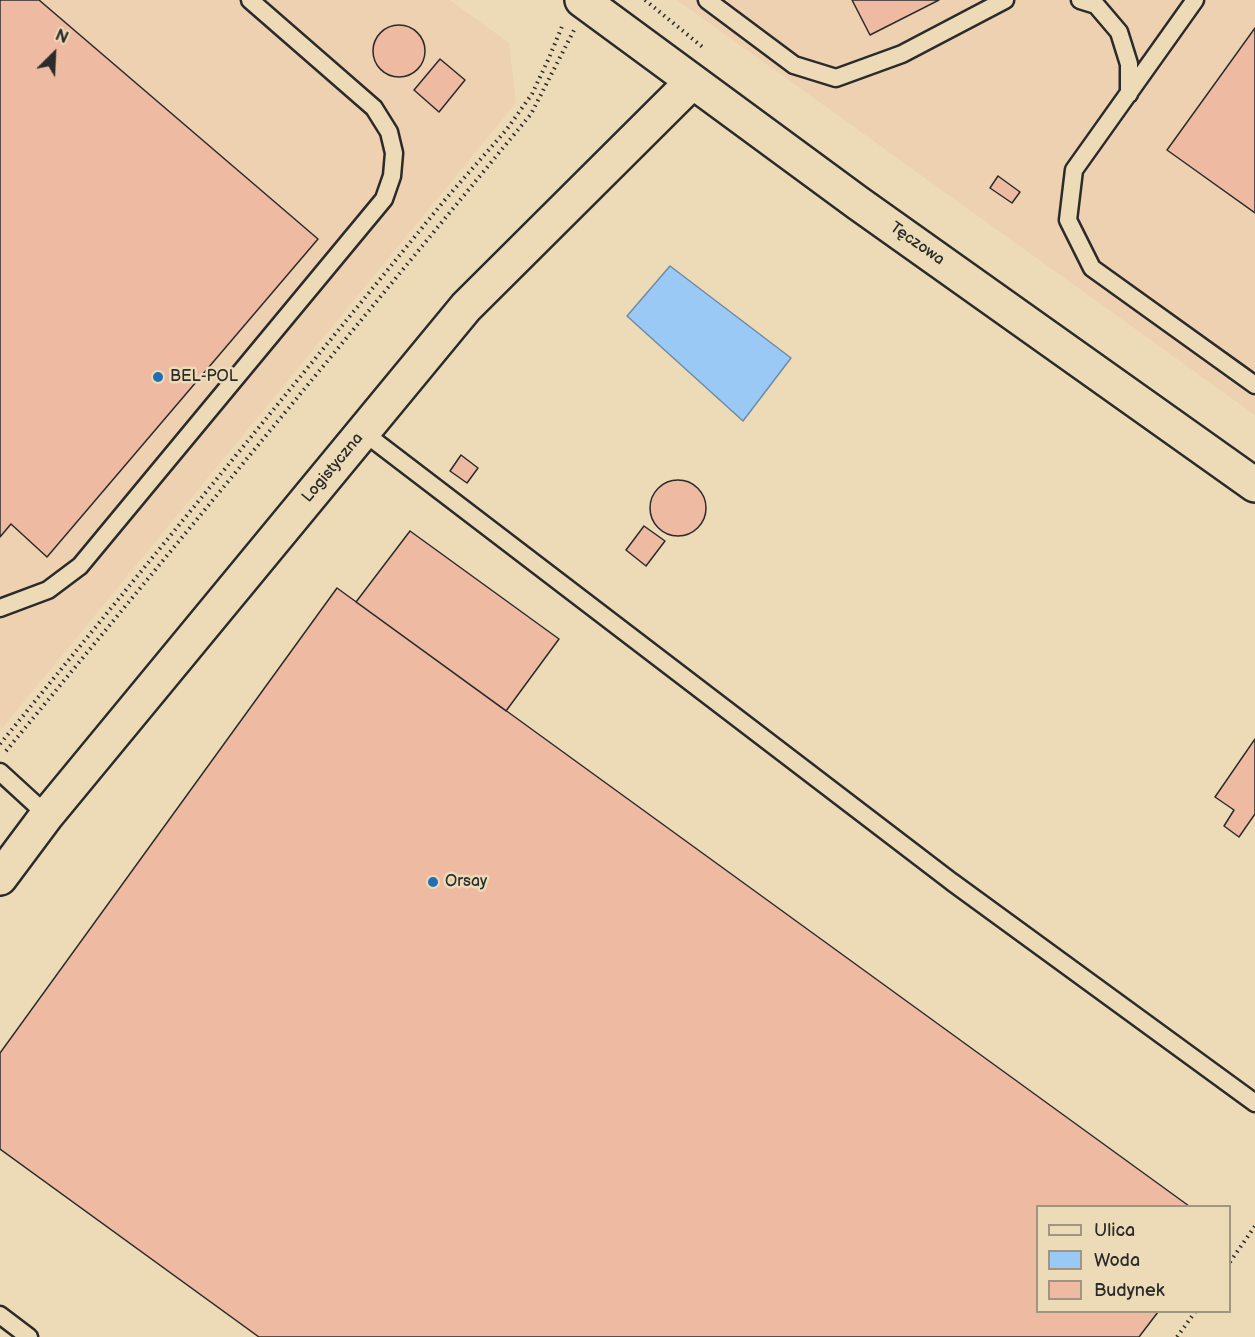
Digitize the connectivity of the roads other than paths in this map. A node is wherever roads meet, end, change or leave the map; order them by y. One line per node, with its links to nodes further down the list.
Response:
1 (250, 0): 12 (lane)
2 (707, 0): 3 (lane)
3 (1005, 0)
4 (1080, 0): 8 (lane)
5 (1195, 0): 8 (lane)
6 (574, 16): 7 (street, Tęczowa)
7 (692, 82): 10 (street, Logistyczna); 11 (street, Tęczowa)
8 (1129, 94): 9 (lane)
9 (1255, 385)
10 (363, 432): 14 (street, Logistyczna); 16 (lane)
11 (1255, 484)
12 (0, 608)
13 (0, 772): 14 (lane)
14 (47, 815): 15 (street, Logistyczna)
15 (0, 878)
16 (1255, 1103)
17 (0, 1315): 18 (lane)
18 (29, 1337)

